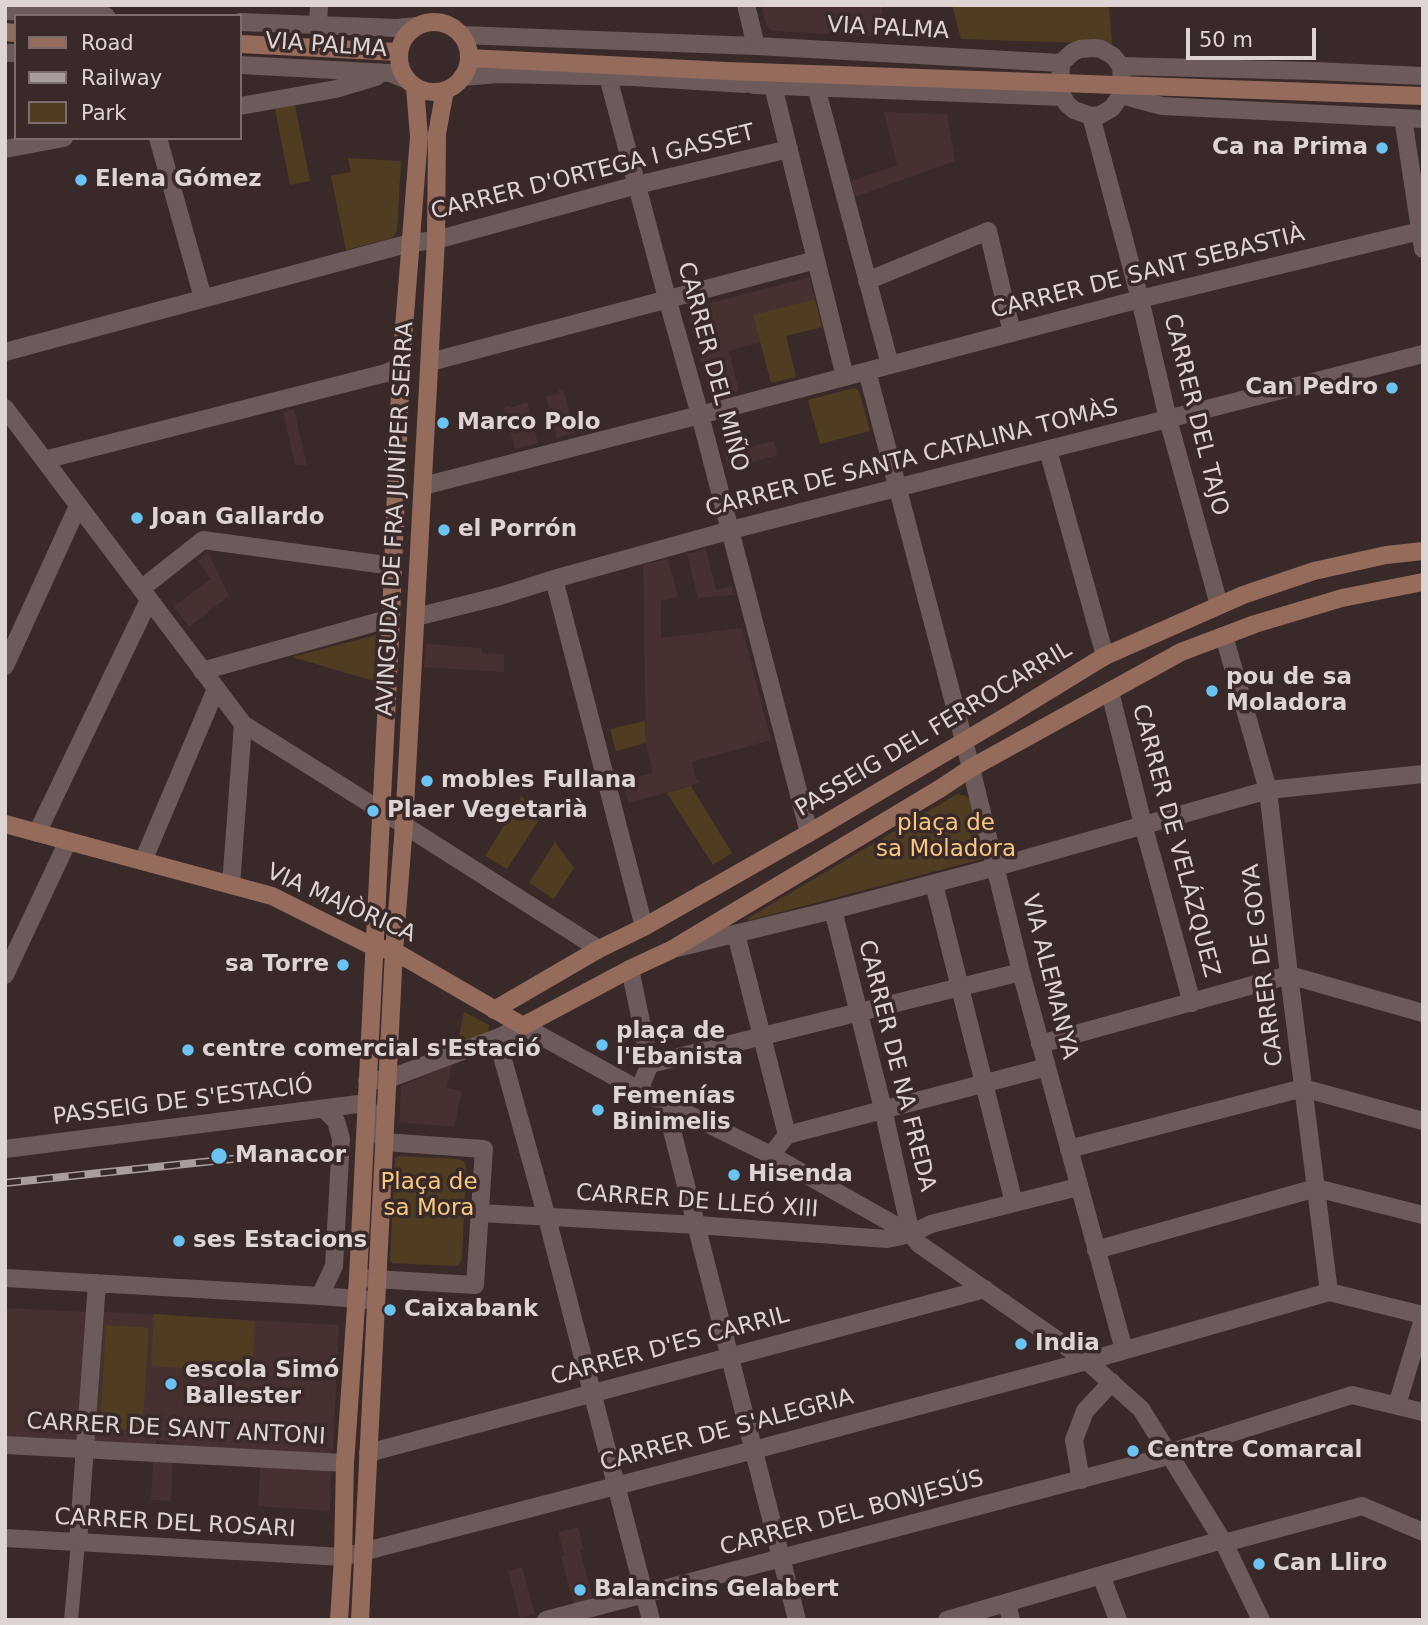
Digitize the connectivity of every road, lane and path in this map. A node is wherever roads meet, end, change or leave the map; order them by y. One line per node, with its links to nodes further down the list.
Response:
1 (319, 5): 6 (street)
2 (746, 5): 10 (street)
3 (5, 11): 4 (street)
4 (66, 14)
5 (242, 22): 6 (street, VIA PALMA)
6 (318, 25): 7 (street, VIA PALMA)
7 (416, 26): 8 (main road); 11 (main road)
8 (461, 35): 10 (street, VIA PALMA); 12 (main road)
9 (242, 44): 11 (main road, VIA PALMA)
10 (757, 46): 13 (street, VIA PALMA)
11 (398, 52): 21 (main road)
12 (469, 58): 16 (main road); 19 (main road)
13 (1061, 64): 15 (street); 26 (street)
14 (242, 65): 17 (street, VIA PALMA)
15 (1121, 66): 18 (street); 27 (street)
16 (727, 71): 22 (street); 26 (main road)
17 (390, 73): 21 (street, VIA PALMA); 29 (street)
18 (1423, 76)
19 (462, 77): 20 (street); 25 (main road)
20 (608, 77): 22 (street); 37 (street, CARRER DEL MIÑO)
21 (411, 84): 25 (main road); 40 (main road, AVINGUDA DE FRA JUNÍPER SERRA)
22 (754, 85): 23 (street)
23 (774, 86): 24 (street); 36 (street)
24 (816, 87): 26 (street); 43 (street)
25 (445, 90): 39 (main road, AVINGUDA DE FRA JUNÍPER SERRA)
26 (1062, 90): 27 (main road); 30 (street)
27 (1122, 90): 28 (main road); 30 (street); 31 (street)
28 (1423, 96)
29 (242, 106)
30 (1091, 116): 46 (street, CARRER DEL TAJO)
31 (1403, 118): 32 (street); 38 (street)
32 (1423, 119)
33 (53, 140): 35 (street)
34 (160, 140): 44 (street)
35 (5, 149)
36 (789, 149): 37 (street, CARRER D'ORTEGA I GASSET); 42 (street)
37 (637, 185): 39 (street, CARRER D'ORTEGA I GASSET); 45 (street, CARRER DEL MIÑO)
38 (1420, 231): 41 (street); 46 (street, CARRER DE SANT SEBASTIÀ)
39 (436, 240): 40 (street, CARRER D'ORTEGA I GASSET); 50 (main road, AVINGUDA DE FRA JUNÍPER SERRA)
40 (410, 243): 44 (street, CARRER D'ORTEGA I GASSET); 52 (main road, AVINGUDA DE FRA JUNÍPER SERRA)
41 (1423, 249)
42 (816, 260): 45 (street); 54 (street)
43 (867, 281): 47 (street); 51 (street)
44 (204, 298): 48 (street, CARRER D'ORTEGA I GASSET)
45 (667, 299): 50 (street); 56 (street, CARRER DEL MIÑO)
46 (1140, 299): 47 (street, CARRER DE SANT SEBASTIÀ); 57 (street, CARRER DEL TAJO)
47 (1012, 333): 51 (street, CARRER DE SANT SEBASTIÀ)
48 (5, 352)
49 (1423, 354): 57 (street, CARRER DE SANTA CATALINA TOMÀS)
50 (429, 362): 60 (main road, AVINGUDA DE FRA JUNÍPER SERRA)
51 (890, 365): 53 (street, CARRER DE SANT SEBASTIÀ)
52 (401, 366): 59 (street); 65 (main road, AVINGUDA DE FRA JUNÍPER SERRA)
53 (867, 371): 54 (street, CARRER DE SANT SEBASTIÀ); 61 (street, VIA ALEMANYA)
54 (845, 377): 56 (street)
55 (5, 408): 59 (street)
56 (700, 415): 60 (street); 63 (street, CARRER DEL MIÑO)
57 (1168, 419): 58 (street, CARRER DE SANTA CATALINA TOMÀS); 69 (street, CARRER DEL TAJO)
58 (1048, 450): 61 (street, CARRER DE SANTA CATALINA TOMÀS); 73 (street)
59 (44, 460): 62 (street)
60 (423, 486): 70 (main road, AVINGUDA DE FRA JUNÍPER SERRA)
61 (898, 488): 63 (street, CARRER DE SANTA CATALINA TOMÀS); 79 (street, VIA ALEMANYA)
62 (78, 506): 68 (street); 74 (street)
63 (731, 530): 66 (street, CARRER DE SANTA CATALINA TOMÀS); 88 (street, CARRER DEL MIÑO)
64 (1423, 551): 69 (main road, PASSEIG DEL FERROCARRIL)
65 (393, 566): 68 (street); 71 (main road, AVINGUDA DE FRA JUNÍPER SERRA)
66 (554, 579): 70 (street, CARRER DE SANTA CATALINA TOMÀS); 95 (street)
67 (1423, 582): 72 (main road)
68 (145, 594): 75 (street); 87 (street)
69 (1219, 605): 73 (main road, PASSEIG DEL FERROCARRIL)
70 (416, 617): 86 (main road, AVINGUDA DE FRA JUNÍPER SERRA)
71 (391, 618): 75 (street); 83 (main road, AVINGUDA DE FRA JUNÍPER SERRA)
72 (1223, 636): 77 (main road); 82 (street, CARRER DE GOYA)
73 (1105, 656): 79 (main road, PASSEIG DEL FERROCARRIL)
74 (5, 666)
75 (202, 671): 76 (street)
76 (216, 689): 78 (street); 90 (street)
77 (1110, 692): 80 (main road); 85 (street, CARRER DE VELÁZQUEZ)
78 (243, 724): 83 (street); 93 (street)
79 (964, 741): 80 (street, VIA ALEMANYA); 88 (main road, PASSEIG DEL FERROCARRIL)
80 (971, 768): 91 (street, VIA ALEMANYA); 99 (main road)
81 (1423, 774): 82 (street)
82 (1268, 790): 85 (street); 104 (street, CARRER DE GOYA)
83 (382, 810): 86 (street); 97 (main road, AVINGUDA DE FRA JUNÍPER SERRA)
84 (5, 824): 87 (main road, VIA MAJÒRICA)
85 (1143, 824): 91 (street); 106 (street, CARRER DE VELÁZQUEZ)
86 (404, 825): 98 (street); 100 (main road, AVINGUDA DE FRA JUNÍPER SERRA)
87 (37, 833): 89 (main road, VIA MAJÒRICA)
88 (809, 833): 95 (main road, PASSEIG DEL FERROCARRIL)
89 (68, 841): 90 (main road, VIA MAJÒRICA); 103 (street)
90 (143, 861): 93 (main road, VIA MAJÒRICA)
91 (996, 867): 92 (street); 102 (street, VIA ALEMANYA)
92 (934, 884): 94 (street); 105 (street)
93 (231, 885): 97 (main road, VIA MAJÒRICA)
94 (833, 910): 96 (street); 108 (street, CARRER DE NA FREDA)
95 (644, 926): 98 (main road, PASSEIG DEL FERROCARRIL)
96 (736, 933): 99 (street); 111 (street)
97 (374, 947): 100 (main road, VIA MAJÒRICA); 117 (main road, AVINGUDA DE FRA JUNÍPER SERRA)
98 (599, 949): 107 (main road, PASSEIG DEL FERROCARRIL)
99 (671, 950): 101 (main road)
100 (394, 951): 107 (main road, VIA MAJÒRICA); 116 (main road, AVINGUDA DE FRA JUNÍPER SERRA)
101 (630, 969): 110 (main road); 114 (street)
102 (1021, 972): 105 (street); 113 (street, VIA ALEMANYA)
103 (5, 975)
104 (1289, 975): 106 (street); 109 (street); 119 (street, CARRER DE GOYA)
105 (960, 987): 108 (street); 118 (street)
106 (1192, 1003): 113 (street)
107 (494, 1010): 110 (main road, VIA MAJÒRICA)
108 (859, 1012): 111 (street); 124 (street, CARRER DE NA FREDA)
109 (1423, 1013)
110 (523, 1026): 112 (street); 120 (street)
111 (762, 1036): 114 (street); 126 (street)
112 (497, 1038): 116 (street); 136 (street)
113 (1040, 1044): 115 (street, VIA ALEMANYA)
114 (650, 1064): 120 (street)
115 (1046, 1067): 118 (street); 129 (street, VIA ALEMANYA)
116 (388, 1079): 117 (street); 127 (main road, AVINGUDA DE FRA JUNÍPER SERRA)
117 (367, 1081): 121 (main road, AVINGUDA DE FRA JUNÍPER SERRA)
118 (984, 1083): 124 (street); 133 (street)
119 (1303, 1088): 125 (street); 129 (street); 132 (street, CARRER DE GOYA)
120 (639, 1090): 122 (street)
121 (366, 1103): 123 (street, PASSEIG DE S'ESTACIÓ); 127 (street); 141 (main road, AVINGUDA DE FRA JUNÍPER SERRA)
122 (666, 1103): 130 (street); 137 (street)
123 (324, 1109): 128 (street, PASSEIG DE S'ESTACIÓ); 146 (street)
124 (883, 1109): 126 (street); 138 (street, CARRER DE NA FREDA)
125 (1423, 1121)
126 (787, 1135): 130 (street)
127 (384, 1142): 134 (street); 142 (main road, AVINGUDA DE FRA JUNÍPER SERRA)
128 (5, 1149)
129 (1069, 1149): 131 (street, VIA ALEMANYA)
130 (771, 1155): 138 (street)
131 (1078, 1187): 133 (street, CARRER DE LLEÓ XIII); 139 (street, VIA ALEMANYA)
132 (1315, 1188): 135 (street); 139 (street); 145 (street, CARRER DE GOYA)
133 (1014, 1203): 138 (street, CARRER DE LLEÓ XIII)
134 (480, 1213): 136 (street, CARRER DE LLEÓ XIII); 142 (street)
135 (1423, 1215)
136 (547, 1218): 137 (street, CARRER DE LLEÓ XIII); 154 (street)
137 (697, 1225): 138 (street, CARRER DE LLEÓ XIII); 151 (street)
138 (911, 1234): 144 (street)
139 (1096, 1250): 150 (street, VIA ALEMANYA)
140 (5, 1278): 143 (street)
141 (358, 1278): 142 (street); 147 (main road, AVINGUDA DE FRA JUNÍPER SERRA)
142 (376, 1279): 148 (main road, AVINGUDA DE FRA JUNÍPER SERRA)
143 (97, 1283): 146 (street); 158 (street)
144 (985, 1289): 151 (street, CARRER D'ES CARRIL); 152 (street)
145 (1329, 1292): 149 (street); 150 (street, CARRER DE S'ALEGRIA)
146 (320, 1296): 147 (street)
147 (357, 1299): 148 (street); 162 (main road, AVINGUDA DE FRA JUNÍPER SERRA)
148 (375, 1301): 160 (main road, AVINGUDA DE FRA JUNÍPER SERRA)
149 (1423, 1317): 155 (street)
150 (1124, 1350): 152 (street, CARRER DE S'ALEGRIA)
151 (730, 1357): 154 (street, CARRER D'ES CARRIL); 159 (street)
152 (1087, 1360): 153 (street); 159 (street, CARRER DE S'ALEGRIA)
153 (1112, 1382): 161 (street); 163 (street)
154 (593, 1392): 160 (street, CARRER D'ES CARRIL); 164 (street)
155 (1397, 1405): 156 (street, CARRER DEL BONJESÚS); 161 (street, CARRER DEL BONJESÚS)
156 (1423, 1412)
157 (5, 1445): 158 (street, CARRER DE SANT ANTONI)
158 (84, 1450): 162 (street, CARRER DE SANT ANTONI); 168 (street)
159 (754, 1450): 164 (street, CARRER DE S'ALEGRIA); 171 (street)
160 (368, 1453): 169 (main road, AVINGUDA DE FRA JUNÍPER SERRA)
161 (1168, 1453): 163 (street, CARRER DEL BONJESÚS); 167 (street)
162 (345, 1463): 170 (main road, AVINGUDA DE FRA JUNÍPER SERRA)
163 (1081, 1480): 171 (street, CARRER DEL BONJESÚS)
164 (616, 1485): 169 (street, CARRER DE S'ALEGRIA); 173 (street)
165 (1423, 1532): 167 (street)
166 (5, 1538): 168 (street, CARRER DEL ROSARI)
167 (1223, 1542): 172 (street); 183 (street)
168 (78, 1543): 170 (street, CARRER DEL ROSARI); 175 (street)
169 (363, 1551): 170 (street, CARRER DE S'ALEGRIA); 177 (main road, AVINGUDA DE FRA JUNÍPER SERRA)
170 (343, 1558): 176 (main road, AVINGUDA DE FRA JUNÍPER SERRA)
171 (782, 1558): 173 (street, CARRER DEL BONJESÚS); 180 (street)
172 (1101, 1575): 174 (street); 182 (street)
173 (644, 1594): 178 (street, CARRER DEL BONJESÚS); 179 (street)
174 (1009, 1611): 181 (street)
175 (71, 1620)
176 (339, 1620)
177 (360, 1620)
178 (547, 1620)
179 (650, 1620)
180 (797, 1620)
181 (947, 1620)
182 (1118, 1620)
183 (1261, 1620)

